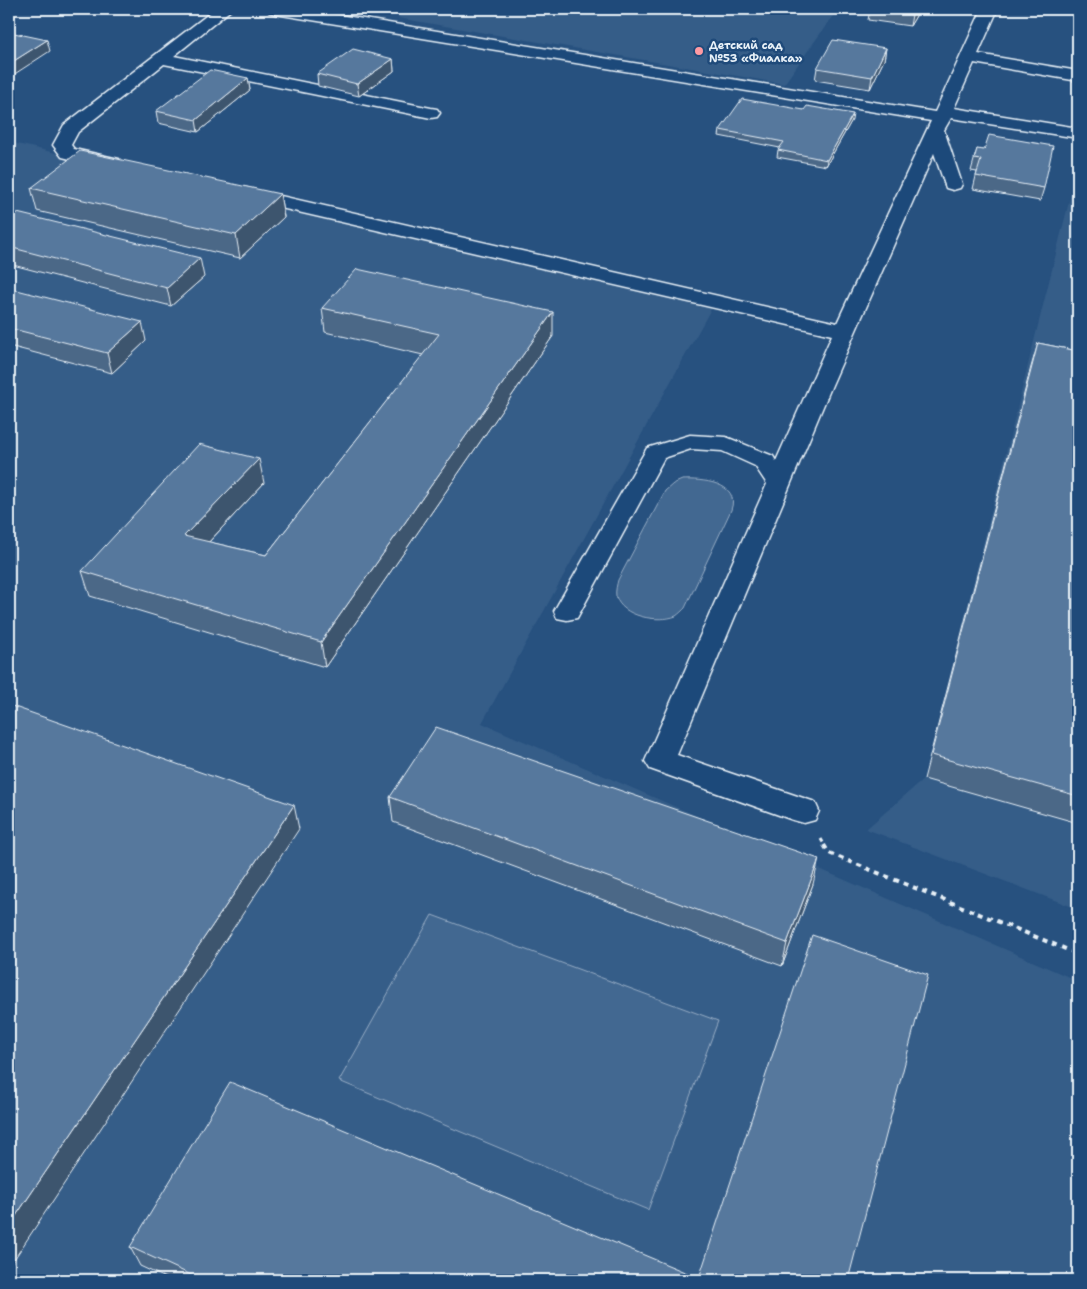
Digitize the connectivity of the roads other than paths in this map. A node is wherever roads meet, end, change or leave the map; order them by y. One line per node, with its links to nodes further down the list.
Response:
1 (224, 9): 5 (street)
2 (276, 9): 8 (street)
3 (990, 9): 4 (street)
4 (969, 57): 6 (street); 8 (street)
5 (160, 58): 7 (street); 10 (street)
6 (1078, 76)
7 (431, 113)
8 (941, 120): 9 (street); 11 (street); 13 (street)
9 (1078, 133)
10 (133, 168)
11 (953, 184)
12 (229, 190): 13 (street)
13 (844, 331): 14 (street)
14 (779, 484): 15 (street); 16 (street)
15 (567, 611)
16 (804, 811)

